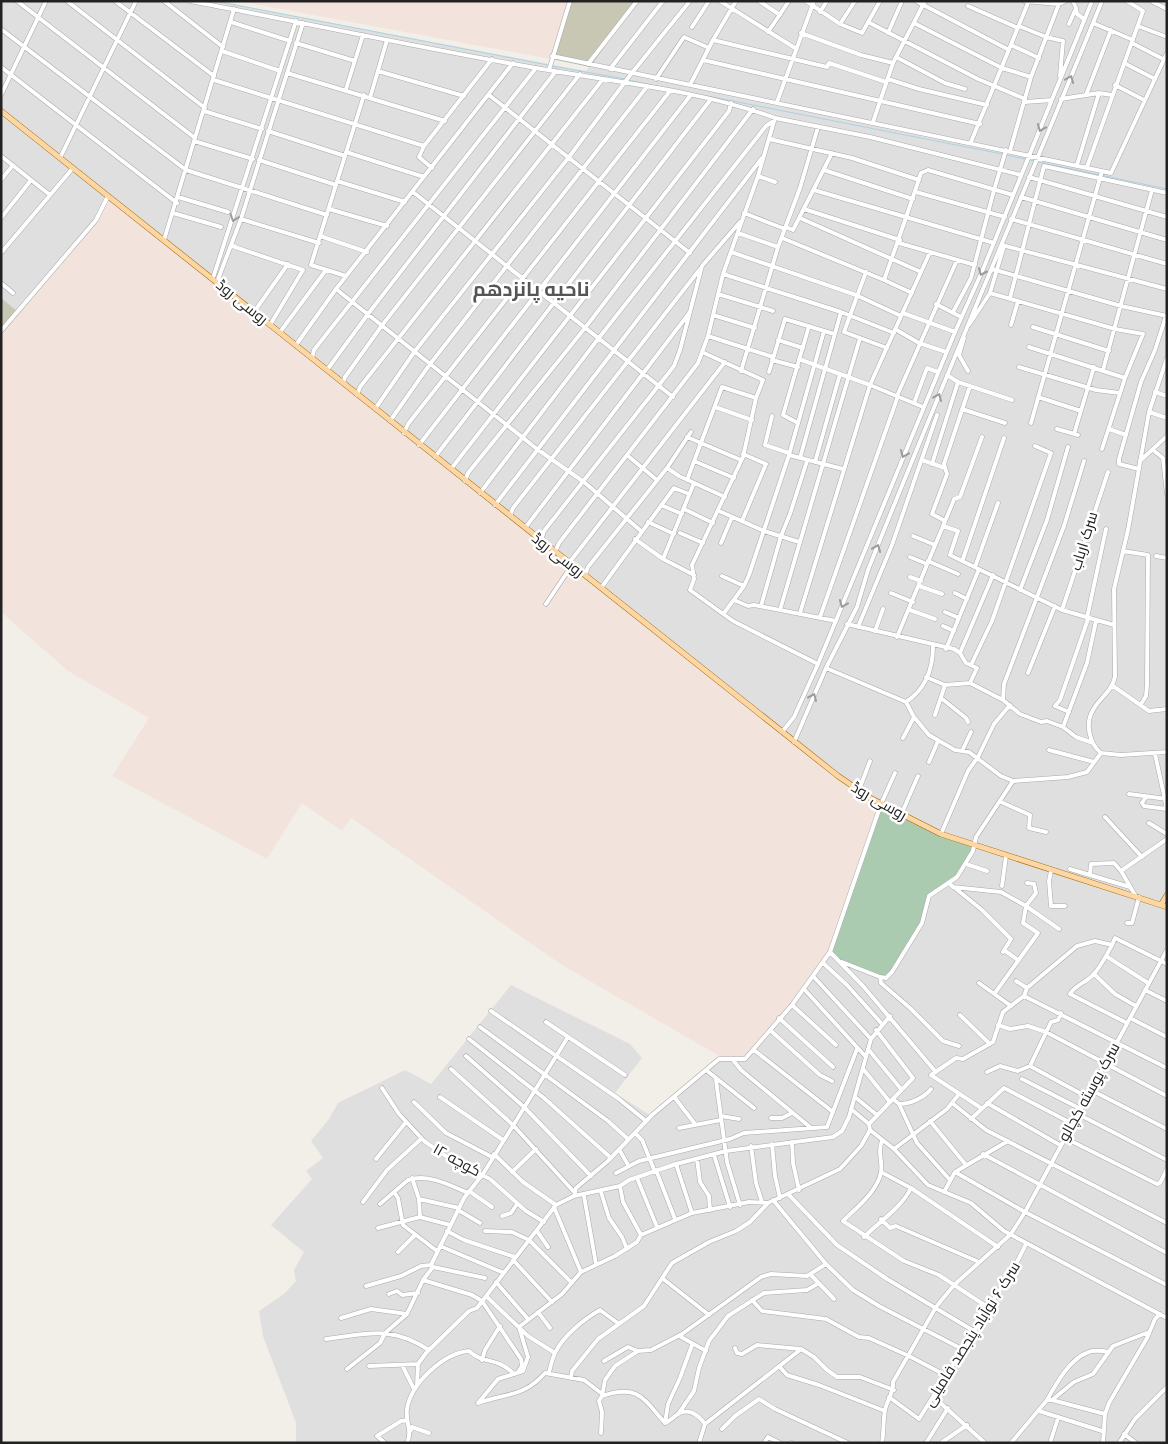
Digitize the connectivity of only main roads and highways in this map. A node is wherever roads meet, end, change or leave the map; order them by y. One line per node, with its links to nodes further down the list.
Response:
1 (1, 111): 3 (main road, روسی روڈ)
2 (1167, 895): 3 (main road)
3 (1165, 906)

